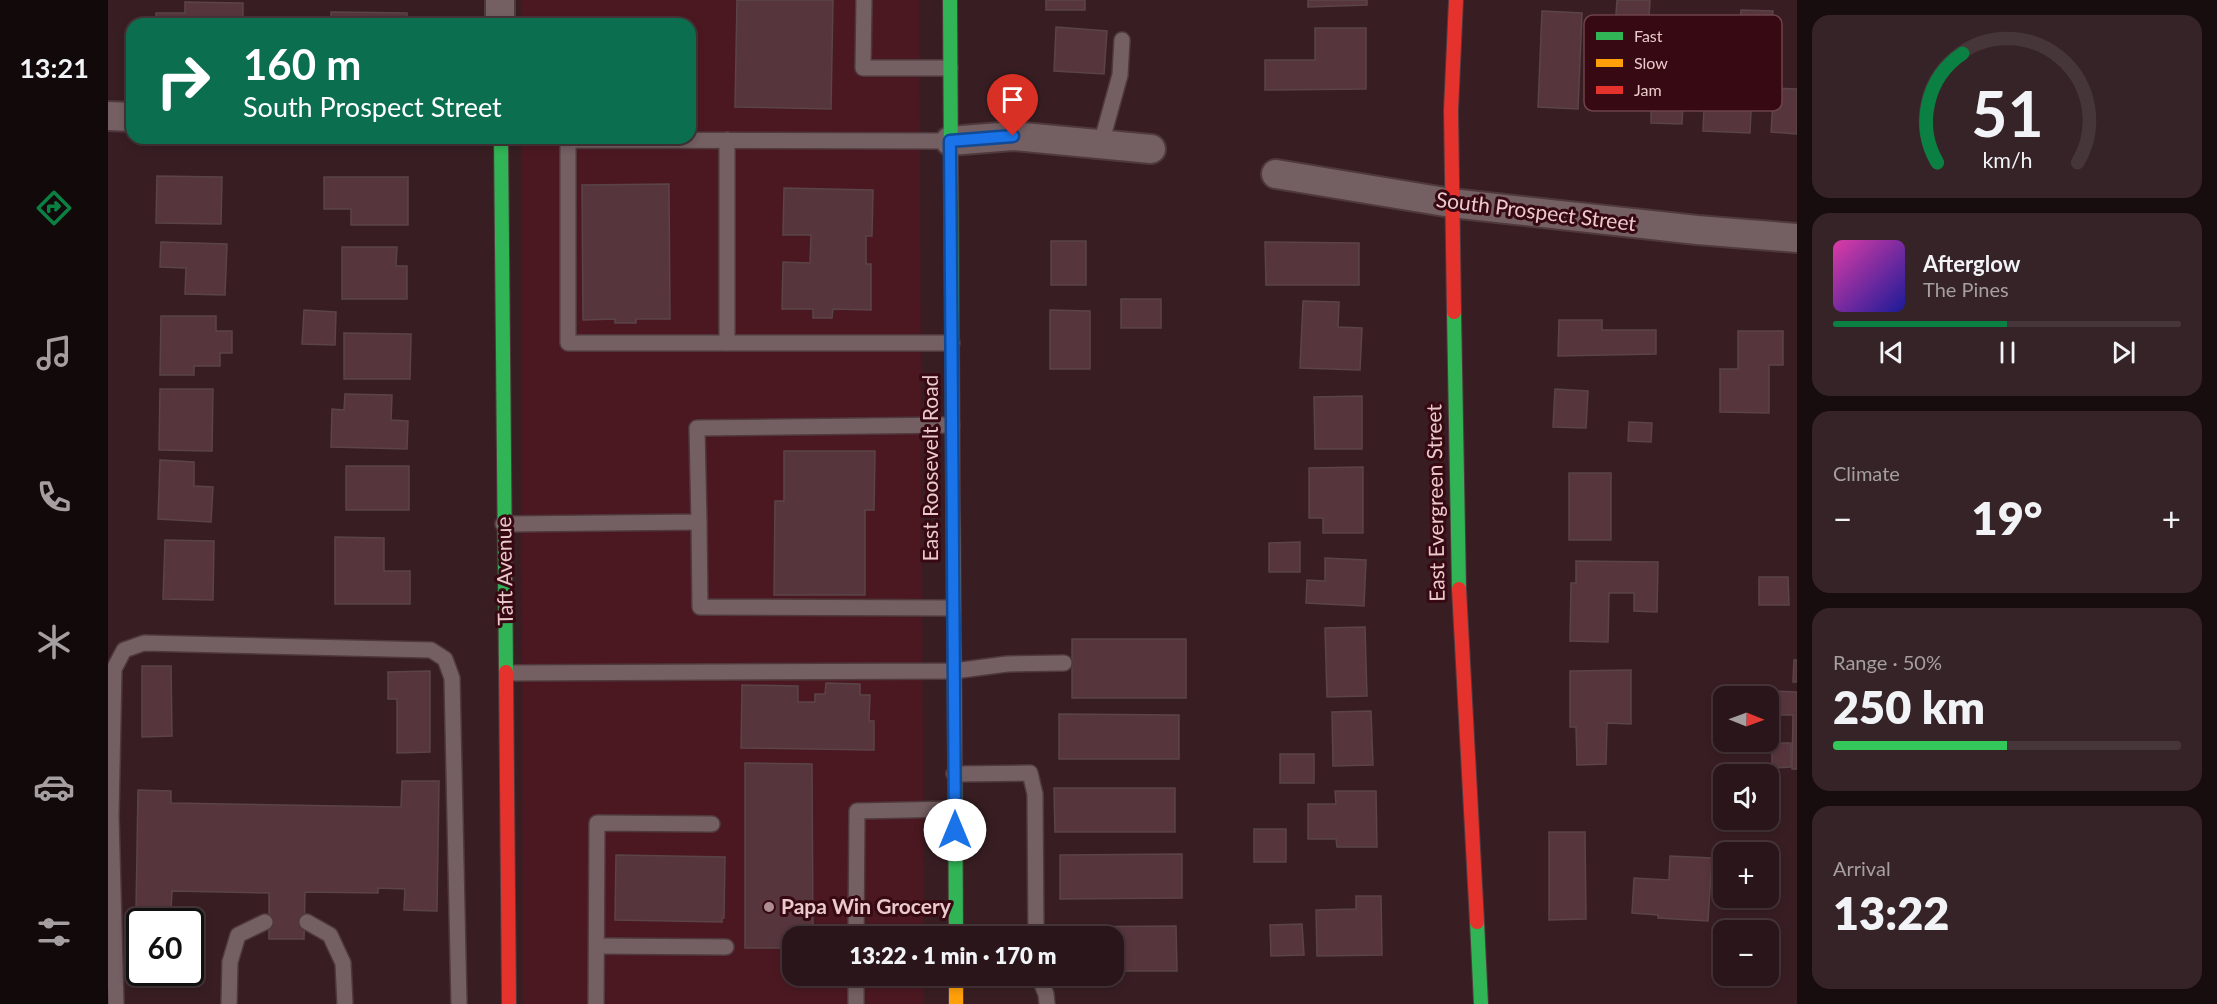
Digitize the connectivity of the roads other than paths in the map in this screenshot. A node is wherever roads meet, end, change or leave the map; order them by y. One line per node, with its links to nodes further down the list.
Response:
1 (500, 0): 5 (street)
2 (864, 0): 7 (lane)
3 (950, 0): 7 (street, East Roosevelt Road)
4 (1456, 0): 18 (street, East Evergreen Street)
5 (500, 18)
6 (1122, 40): 15 (lane)
7 (950, 68): 12 (street, East Roosevelt Road)
8 (108, 116): 9 (street)
9 (126, 117)
10 (696, 140): 11 (lane)
11 (728, 140): 12 (lane); 20 (lane)
12 (950, 141): 15 (street); 21 (street, East Roosevelt Road)
13 (501, 144): 24 (street, Taft Avenue)
14 (568, 144): 20 (lane)
15 (1101, 144): 16 (street)
16 (1151, 149)
17 (1276, 174): 18 (street, South Prospect Street)
18 (1451, 203): 19 (street, South Prospect Street); 51 (street, East Evergreen Street)
19 (1797, 238)
20 (727, 343): 21 (lane)
21 (951, 343): 22 (street, East Roosevelt Road)
22 (952, 424): 23 (lane); 25 (street, East Roosevelt Road)
23 (699, 522): 24 (lane); 25 (lane)
24 (503, 524): 28 (street, Taft Avenue)
25 (953, 608): 27 (street, East Roosevelt Road)
26 (1064, 663): 27 (lane)
27 (954, 671): 28 (lane); 29 (street, East Roosevelt Road)
28 (507, 673): 46 (street, Taft Avenue)
29 (954, 774): 30 (street, East Roosevelt Road); 36 (lane)
30 (955, 809): 34 (lane); 35 (street, East Roosevelt Road)
31 (712, 824): 37 (lane)
32 (265, 922): 43 (lane)
33 (307, 922): 44 (lane)
34 (856, 926)
35 (956, 926)
36 (1036, 926)
37 (597, 946): 38 (lane); 47 (lane)
38 (726, 947)
39 (856, 986): 48 (lane)
40 (956, 986): 49 (street)
41 (1043, 986): 50 (lane)
42 (116, 1004): 45 (lane)
43 (230, 1004)
44 (345, 1004)
45 (459, 1004)
46 (509, 1004)
47 (596, 1004)
48 (856, 1004)
49 (956, 1004)
50 (1047, 1004)
51 (1480, 1004)

